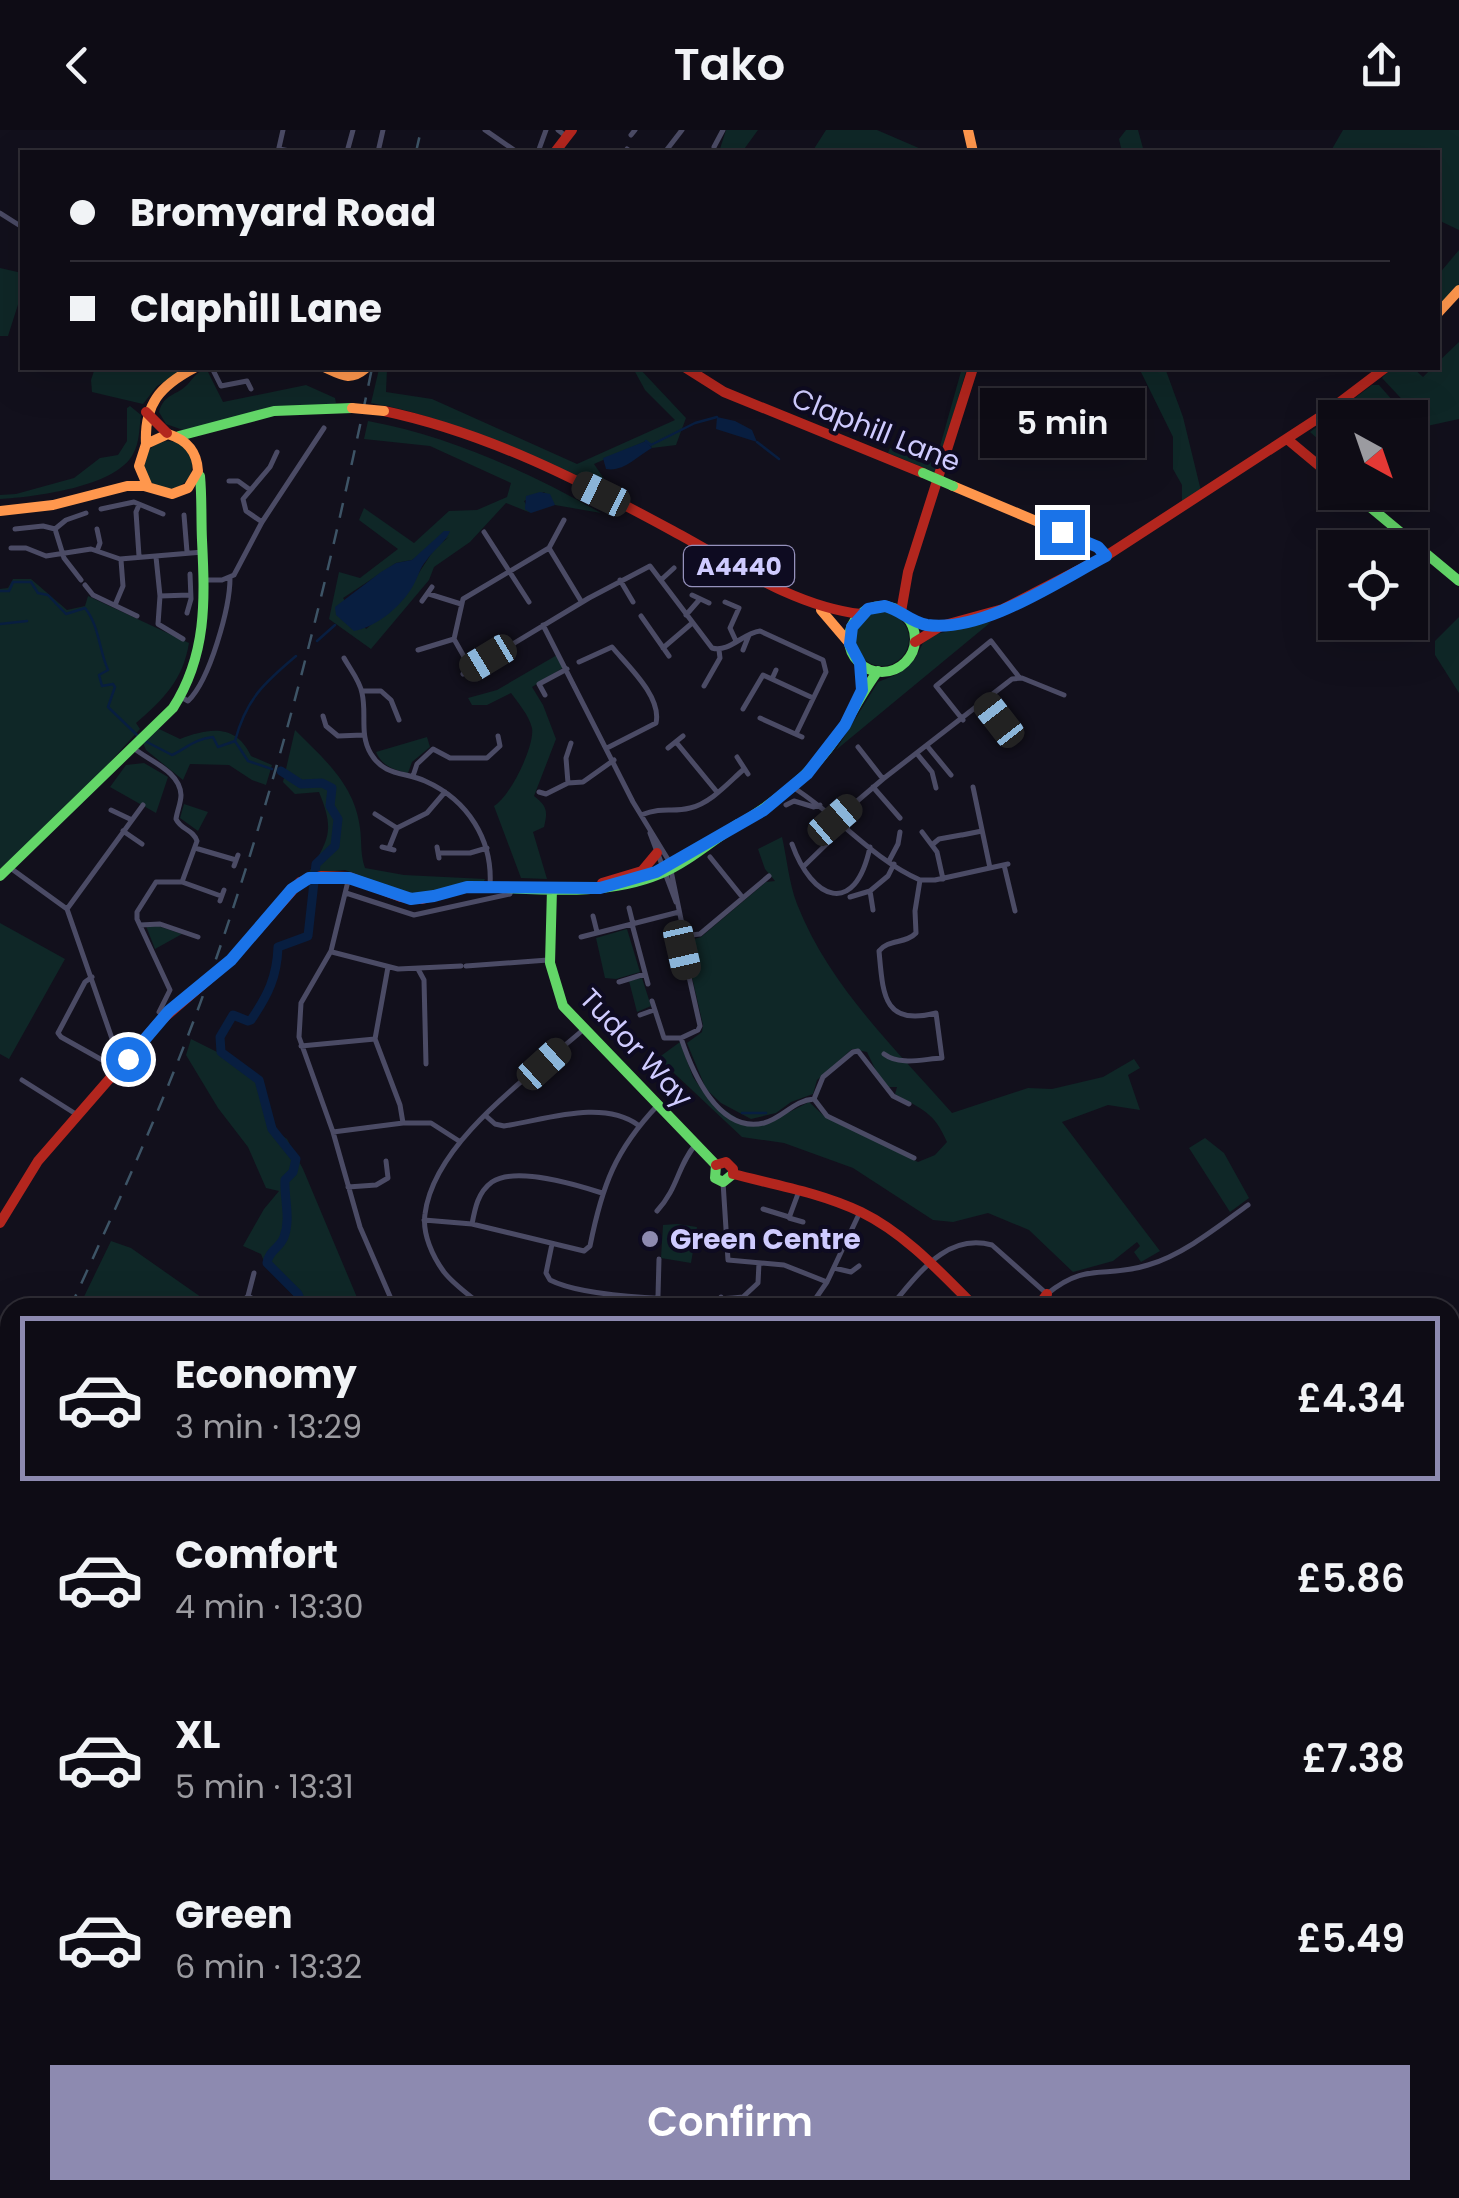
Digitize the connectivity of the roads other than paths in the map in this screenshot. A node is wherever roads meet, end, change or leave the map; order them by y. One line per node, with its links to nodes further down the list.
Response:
1 (283, 130): 6 (street)
2 (485, 130): 7 (street)
3 (682, 130): 8 (street)
4 (723, 130): 5 (street)
5 (714, 147)
6 (278, 150)
7 (513, 150)
8 (666, 150)
9 (1459, 290): 10 (main road)
10 (1440, 311)
11 (191, 370): 19 (main road)
12 (213, 370): 18 (street)
13 (330, 370): 14 (main road)
14 (362, 370)
15 (689, 370): 55 (main road, Claphill Lane, bridge)
16 (973, 370): 60 (main road)
17 (1382, 370): 23 (main road)
18 (251, 389)
19 (146, 412): 22 (main road); 24 (main road)
20 (218, 426): 22 (main road, A4440); 26 (main road); 80 (main road, A4440, bridge)
21 (324, 428): 42 (street)
22 (173, 435): 24 (main road); 26 (main road)
23 (1287, 439): 28 (main road); 55 (main road)
24 (146, 444): 27 (main road)
25 (277, 452): 32 (street)
26 (198, 462): 33 (main road); 36 (main road)
27 (138, 464): 30 (main road); 31 (main road)
28 (1318, 465)
29 (230, 481): 32 (street)
30 (148, 487): 31 (main road); 33 (main road)
31 (116, 488): 38 (main road)
32 (250, 489): 42 (street)
33 (181, 492): 36 (main road)
34 (143, 507): 35 (street); 40 (street); 56 (street)
35 (101, 508)
36 (200, 508): 52 (main road)
37 (1374, 510): 66 (main road)
38 (0, 511)
39 (86, 513): 44 (street)
40 (163, 514)
41 (184, 516): 53 (street)
42 (262, 522): 62 (street)
43 (559, 523): 49 (street)
44 (55, 528): 45 (street); 51 (street)
45 (14, 530)
46 (97, 530): 50 (street)
47 (484, 532): 59 (street)
48 (12, 548): 51 (street)
49 (549, 548): 59 (street); 73 (street)
50 (98, 550): 51 (street); 57 (street)
51 (62, 552): 78 (street)
52 (202, 552): 53 (street); 63 (main road)
53 (187, 553): 54 (street)
54 (156, 556): 56 (street); 68 (street)
55 (1106, 556): 89 (main road)
56 (140, 557): 57 (street)
57 (120, 559): 78 (street)
58 (674, 568): 65 (street)
59 (510, 569): 72 (street); 77 (street)
60 (908, 572): 79 (main road); 86 (main road)
61 (190, 574): 67 (street)
62 (230, 578): 63 (street); 115 (street)
63 (204, 580): 115 (main road)
64 (620, 580): 65 (street); 73 (street); 74 (street)
65 (662, 580): 85 (street)
66 (1459, 581)
67 (189, 594): 68 (street); 81 (street)
68 (160, 596): 91 (street)
69 (692, 596): 70 (street)
70 (700, 600): 76 (street); 85 (street)
71 (422, 601): 77 (street)
72 (529, 602)
73 (582, 602): 88 (street)
74 (633, 602)
75 (725, 602): 93 (street)
76 (709, 603)
77 (461, 604): 92 (street)
78 (115, 605): 83 (street)
79 (876, 606): 82 (main road); 86 (main road)
80 (819, 608): 82 (main road, A4440); 95 (main road, A4440)
81 (187, 614)
82 (861, 614): 95 (main road)
83 (137, 616)
84 (641, 616): 96 (street)
85 (686, 616): 87 (street)
86 (905, 616): 89 (main road); 94 (main road)
87 (691, 624): 96 (street); 98 (street)
88 (543, 626): 104 (street); 105 (street)
89 (941, 626): 94 (main road)
90 (751, 632): 93 (street); 99 (street); 117 (street)
91 (183, 638)
92 (454, 639): 97 (street); 105 (street)
93 (736, 641): 98 (street)
94 (915, 642): 107 (main road)
95 (850, 644): 103 (main road)
96 (662, 648): 100 (street)
97 (418, 650)
98 (719, 650): 111 (street)
99 (743, 650)
100 (669, 656)
101 (344, 658): 113 (street)
102 (579, 662): 133 (street)
103 (860, 663): 107 (main road); 112 (main road)
104 (567, 668): 116 (street); 133 (street)
105 (471, 669): 108 (street)
106 (776, 670): 110 (street)
107 (878, 671): 112 (main road)
108 (463, 674)
109 (1020, 677): 114 (street); 118 (street); 121 (street)
110 (772, 679): 117 (street); 119 (street)
111 (704, 686)
112 (862, 690): 144 (main road)
113 (362, 691): 122 (street); 124 (street)
114 (1064, 695)
115 (181, 696): 129 (main road)
116 (545, 696)
117 (813, 698): 120 (street)
118 (984, 702): 121 (street); 127 (street)
119 (744, 709)
120 (760, 718)
121 (964, 718): 132 (street)
122 (399, 720)
123 (316, 726): 124 (street)
124 (363, 735): 139 (street)
125 (498, 736): 139 (street)
126 (683, 736): 128 (street)
127 (1014, 740)
128 (676, 742): 134 (street); 148 (street)
129 (133, 744): 169 (street); 180 (main road)
130 (571, 744): 141 (street)
131 (858, 747): 140 (street)
132 (928, 747): 135 (street); 138 (street)
133 (607, 748): 137 (street)
134 (668, 748)
135 (918, 755): 140 (street); 145 (street)
136 (737, 758): 148 (street)
137 (614, 760): 141 (street); 153 (street)
138 (951, 775)
139 (413, 776): 146 (street)
140 (884, 778): 142 (street)
141 (568, 784): 147 (street)
142 (874, 787): 154 (street); 157 (street)
143 (973, 787): 161 (street)
144 (794, 788): 151 (street); 178 (main road)
145 (936, 788)
146 (445, 792): 159 (street); 171 (street)
147 (539, 792)
148 (717, 792): 153 (street)
149 (143, 805): 156 (street)
150 (786, 805): 151 (street)
151 (820, 805): 157 (street)
152 (111, 810): 156 (street)
153 (641, 815): 158 (street)
154 (900, 818)
155 (378, 819): 159 (street)
156 (132, 820): 162 (street)
157 (835, 820): 160 (street)
158 (648, 827): 173 (street); 178 (street)
159 (397, 828): 170 (street)
160 (843, 828): 168 (street); 177 (street)
161 (982, 831): 167 (street); 179 (street)
162 (123, 832): 165 (street); 197 (street)
163 (900, 832): 176 (street)
164 (922, 832): 167 (street)
165 (142, 844)
166 (792, 844): 177 (street)
167 (933, 844): 183 (street)
168 (870, 847): 176 (street); 177 (street)
169 (195, 848): 175 (street); 185 (street)
170 (388, 848)
171 (487, 848): 172 (street); 186 (street)
172 (438, 853)
173 (657, 854): 178 (street); 189 (main road)
174 (710, 856): 193 (street)
175 (236, 860)
176 (892, 862): 184 (street); 190 (street)
177 (803, 866)
178 (666, 868): 189 (main road); 196 (street)
179 (990, 868): 183 (street); 199 (street)
180 (4, 872): 197 (street)
181 (769, 876): 193 (street)
182 (349, 878): 186 (main road); 191 (street); 219 (main road)
183 (942, 879): 184 (street)
184 (920, 880): 225 (street)
185 (182, 882): 192 (street); 202 (street)
186 (490, 886): 187 (main road)
187 (512, 888): 188 (main road); 191 (street)
188 (552, 889): 189 (main road); 210 (main road, Tudor Way)
189 (577, 890)
190 (870, 890): 194 (street); 198 (street)
191 (346, 892): 209 (street)
192 (222, 896)
193 (743, 898): 206 (street)
194 (850, 898)
195 (629, 908): 201 (street)
196 (678, 908): 201 (street); 206 (street)
197 (67, 909): 214 (street)
198 (873, 910)
199 (1016, 911)
200 (592, 916): 205 (street)
201 (633, 924): 205 (street); 213 (street)
202 (140, 925): 204 (street); 219 (street)
203 (192, 925): 204 (street)
204 (189, 934): 207 (street)
205 (594, 936): 208 (street)
206 (683, 936): 222 (street)
207 (198, 937)
208 (581, 937)
209 (331, 951): 211 (street); 224 (street)
210 (548, 960): 212 (street); 221 (main road, Tudor Way)
211 (388, 967): 212 (street); 223 (street)
212 (418, 969): 226 (street)
213 (645, 974): 215 (street); 216 (street)
214 (92, 977): 214 (street)
215 (619, 982)
216 (648, 984)
217 (652, 1001): 218 (street)
218 (654, 1010): 220 (street); 222 (street)
219 (160, 1015): 231 (main road)
220 (640, 1015)
221 (584, 1029): 229 (main road, Tudor Way); 232 (street)
222 (681, 1038): 228 (street)
223 (375, 1039): 224 (street); 233 (street)
224 (300, 1046): 235 (street)
225 (884, 1054)
226 (426, 1064)
227 (22, 1080): 231 (street)
228 (814, 1098): 230 (street); 238 (street)
229 (658, 1104): 234 (street); 237 (main road, Tudor Way)
230 (909, 1104)
231 (78, 1116): 251 (main road)
232 (486, 1116): 234 (street); 236 (street)
233 (403, 1122): 235 (street); 236 (street)
234 (638, 1125): 243 (street)
235 (333, 1132): 241 (street)
236 (459, 1142): 249 (street)
237 (696, 1144): 240 (main road, Tudor Way); 246 (street)
238 (914, 1158)
239 (386, 1162): 241 (street)
240 (728, 1178): 242 (main road, Tudor Way); 255 (street)
241 (348, 1186): 266 (street)
242 (799, 1192): 247 (main road, Tudor Way); 248 (street)
243 (602, 1193): 252 (street); 253 (street)
244 (1248, 1205): 262 (street)
245 (763, 1209): 248 (street)
246 (657, 1211)
247 (860, 1212): 256 (main road, Tudor Way); 258 (street)
248 (789, 1218): 250 (street)
249 (424, 1220): 252 (street); 267 (street)
250 (802, 1222)
251 (0, 1223)
252 (472, 1224): 253 (street)
253 (552, 1244): 261 (street)
254 (659, 1259): 264 (street)
255 (759, 1263): 260 (street); 269 (street)
256 (930, 1264): 262 (street); 271 (street); 272 (main road, Tudor Way)
257 (858, 1266): 258 (street)
258 (834, 1268): 260 (street)
259 (254, 1274): 263 (street)
260 (828, 1282): 270 (street)
261 (606, 1294): 264 (street); 268 (street)
262 (1046, 1294): 273 (main road)
263 (248, 1296): 265 (street)
264 (658, 1296): 269 (street)
265 (252, 1298)
266 (391, 1298)
267 (475, 1298)
268 (606, 1298)
269 (721, 1298)
270 (817, 1298)
271 (898, 1298)
272 (965, 1298)
273 (1043, 1298)

